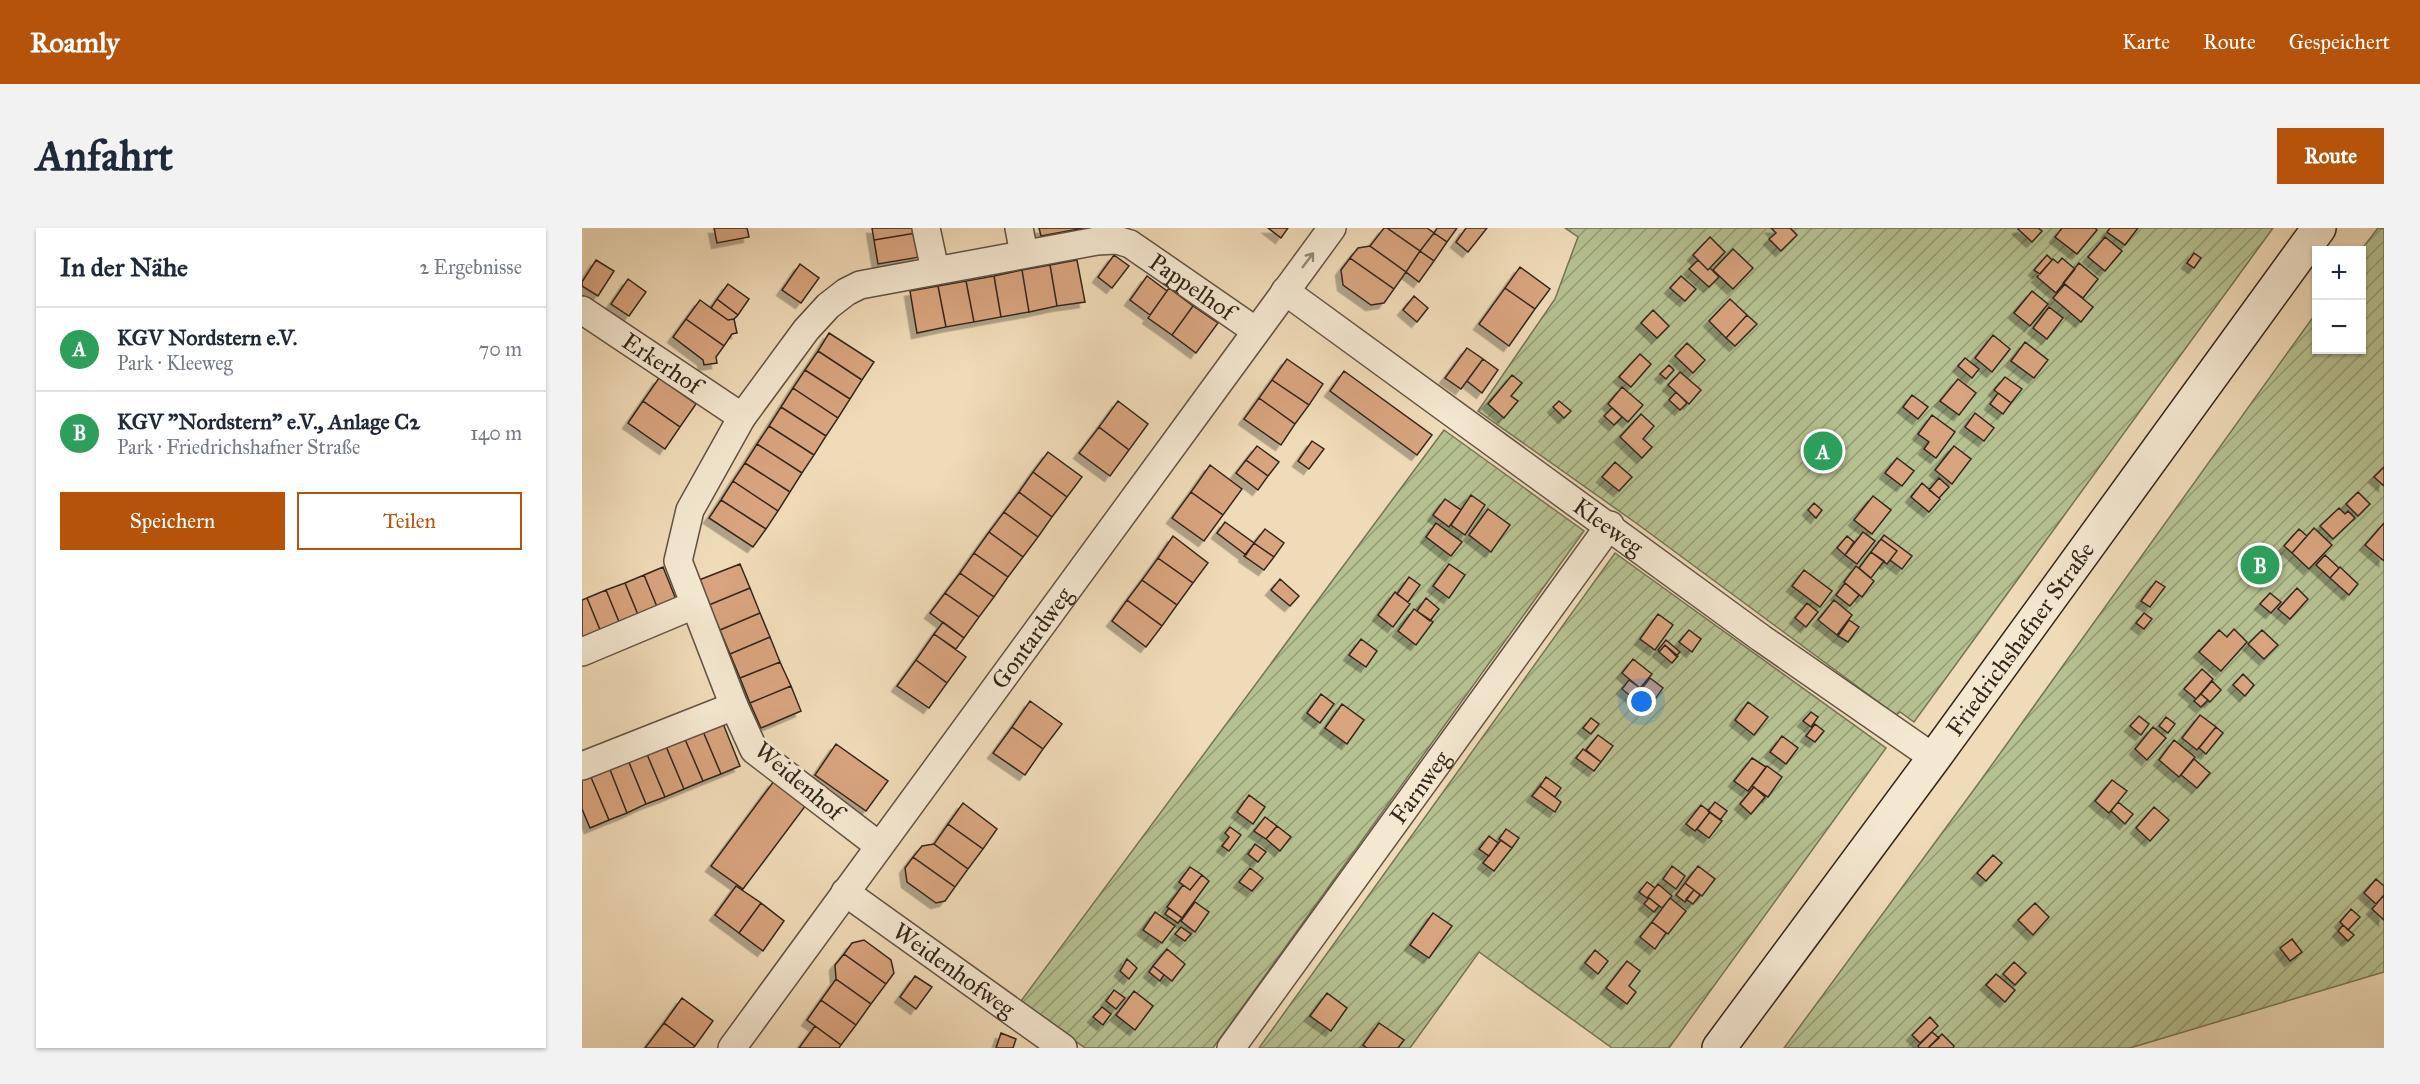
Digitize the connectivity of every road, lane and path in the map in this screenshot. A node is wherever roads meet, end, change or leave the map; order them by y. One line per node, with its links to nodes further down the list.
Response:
1 (926, 228): 5 (street)
2 (1332, 228): 6 (street, Gontardweg, one-way to 2)
3 (2319, 228): 14 (main road, Friedrichshafner Straße)
4 (1021, 241): 5 (street, Pappelhof); 8 (street, Pappelhof)
5 (934, 270): 9 (street, Pappelhof)
6 (1285, 291): 8 (street, Gontardweg); 10 (street, Kleeweg)
7 (582, 310): 9 (street, Erkerhof)
8 (1256, 331): 16 (street, Gontardweg)
9 (742, 417): 11 (street, Weidenhof)
10 (1610, 525): 14 (street, Kleeweg); 20 (street, Farnweg)
11 (694, 605): 12 (street); 13 (street, Weidenhof)
12 (582, 652)
13 (734, 706): 15 (street); 16 (street, Weidenhof)
14 (1934, 758): 21 (main road, Friedrichshafner Straße)
15 (582, 766)
16 (878, 845): 17 (street, Gontardweg)
17 (845, 891): 18 (street, Gontardweg); 19 (street, Weidenhofweg)
18 (732, 1048)
19 (1063, 1048)
20 (1231, 1048)
21 (1719, 1048)

